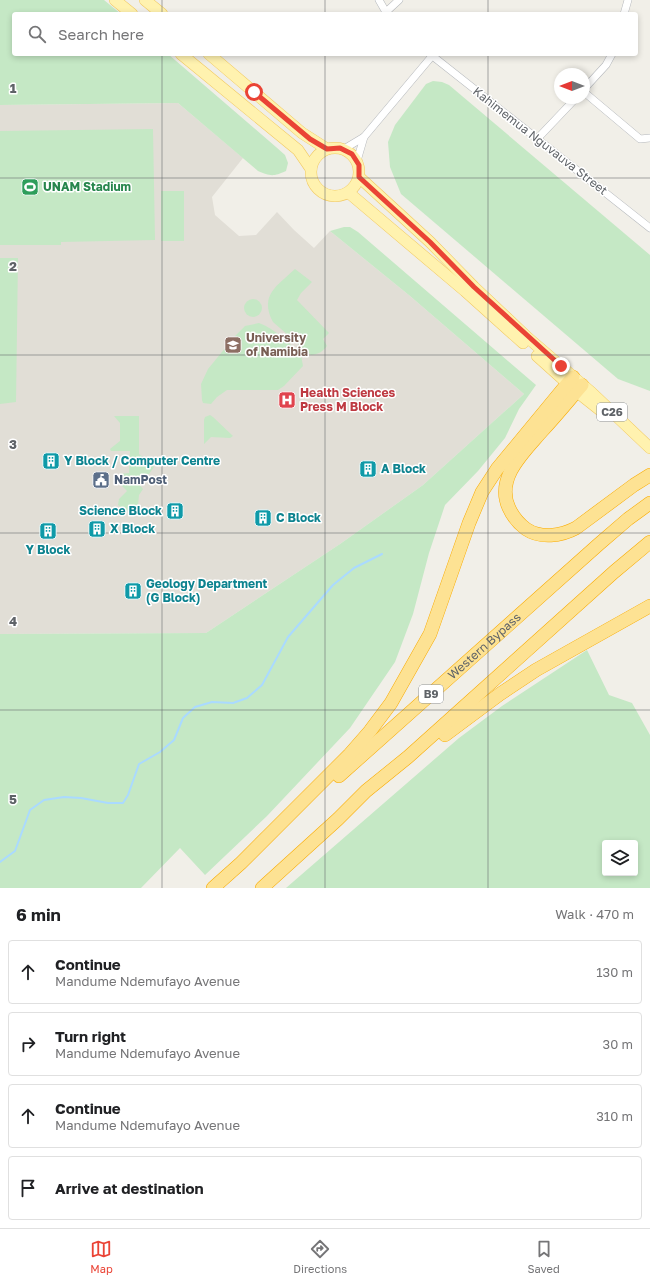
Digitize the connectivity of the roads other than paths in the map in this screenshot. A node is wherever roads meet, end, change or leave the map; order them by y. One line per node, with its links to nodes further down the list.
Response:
1 (115, 0): 6 (main road)
2 (145, 0): 7 (main road)
3 (379, 0): 8 (street)
4 (399, 0): 9 (street)
5 (628, 0): 10 (street)
6 (130, 12)
7 (160, 12)
8 (386, 12)
9 (388, 12)
10 (625, 12)
11 (182, 56): 25 (main road)
12 (211, 56): 22 (main road)
13 (430, 56): 19 (street)
14 (432, 56): 20 (street, Kahimemua Nguvauva Street)
15 (611, 56): 16 (street)
16 (590, 82)
17 (590, 97): 21 (street)
18 (570, 104): 20 (street)
19 (364, 137): 23 (street); 24 (street)
20 (538, 138): 27 (street, Kahimemua Nguvauva Street)
21 (650, 138)
22 (327, 149): 23 (main road); 25 (main road)
23 (344, 149): 24 (main road)
24 (358, 163): 26 (main road)
25 (311, 169): 26 (main road)
26 (354, 185): 28 (main road, C26); 28 (main road, C26)
27 (650, 228)
28 (575, 384): 29 (main road, C26); 30 (highway); 35 (highway)
29 (650, 450)
30 (650, 475)
31 (650, 503): 35 (highway, Western Bypass / B9)
32 (650, 542): 34 (highway, B9)
33 (650, 606): 34 (highway)
34 (366, 791): 36 (highway, B9)
35 (214, 888)
36 (262, 888)

